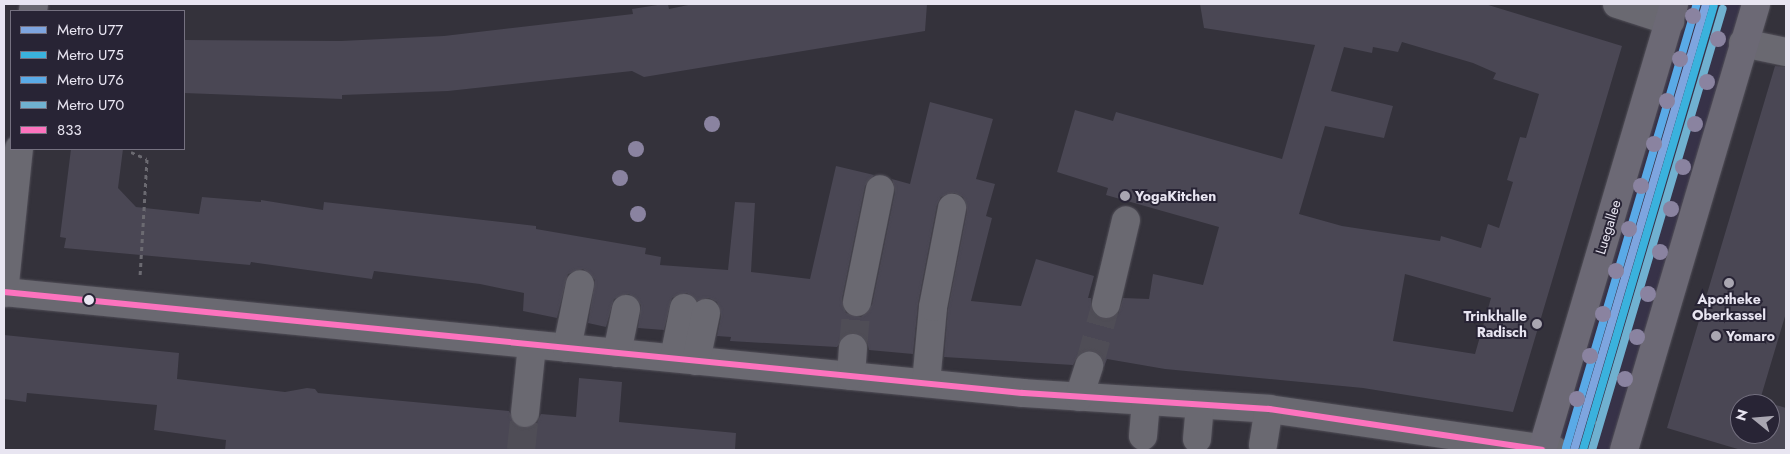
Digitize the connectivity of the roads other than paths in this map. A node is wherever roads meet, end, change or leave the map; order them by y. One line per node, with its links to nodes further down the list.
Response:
1 (1618, 4): 3 (street)
2 (1756, 4): 4 (main road)
3 (1672, 12): 33 (main road, Luegallee)
4 (1743, 43): 5 (street); 30 (main road)
5 (1786, 52)
6 (19, 150): 11 (street)
7 (880, 189): 12 (street)
8 (952, 208): 23 (street)
9 (1126, 220): 13 (street)
10 (580, 284): 17 (street)
11 (4, 292): 16 (street)
12 (857, 302)
13 (1106, 304)
14 (626, 309): 19 (street)
15 (695, 310): 20 (street)
16 (532, 344): 17 (street); 28 (street)
17 (567, 348): 19 (street)
18 (853, 348): 22 (street)
19 (617, 353): 20 (street)
20 (685, 360): 22 (street)
21 (1089, 366): 24 (street)
22 (850, 376): 23 (street)
23 (926, 383): 24 (street)
24 (1079, 397): 25 (street)
25 (1146, 401): 26 (street); 29 (street)
26 (1200, 405): 27 (street); 31 (street)
27 (1269, 409): 32 (street); 33 (street)
28 (525, 413)
29 (1143, 436)
30 (1628, 438)
31 (1197, 439)
32 (1264, 445)
33 (1546, 450)

